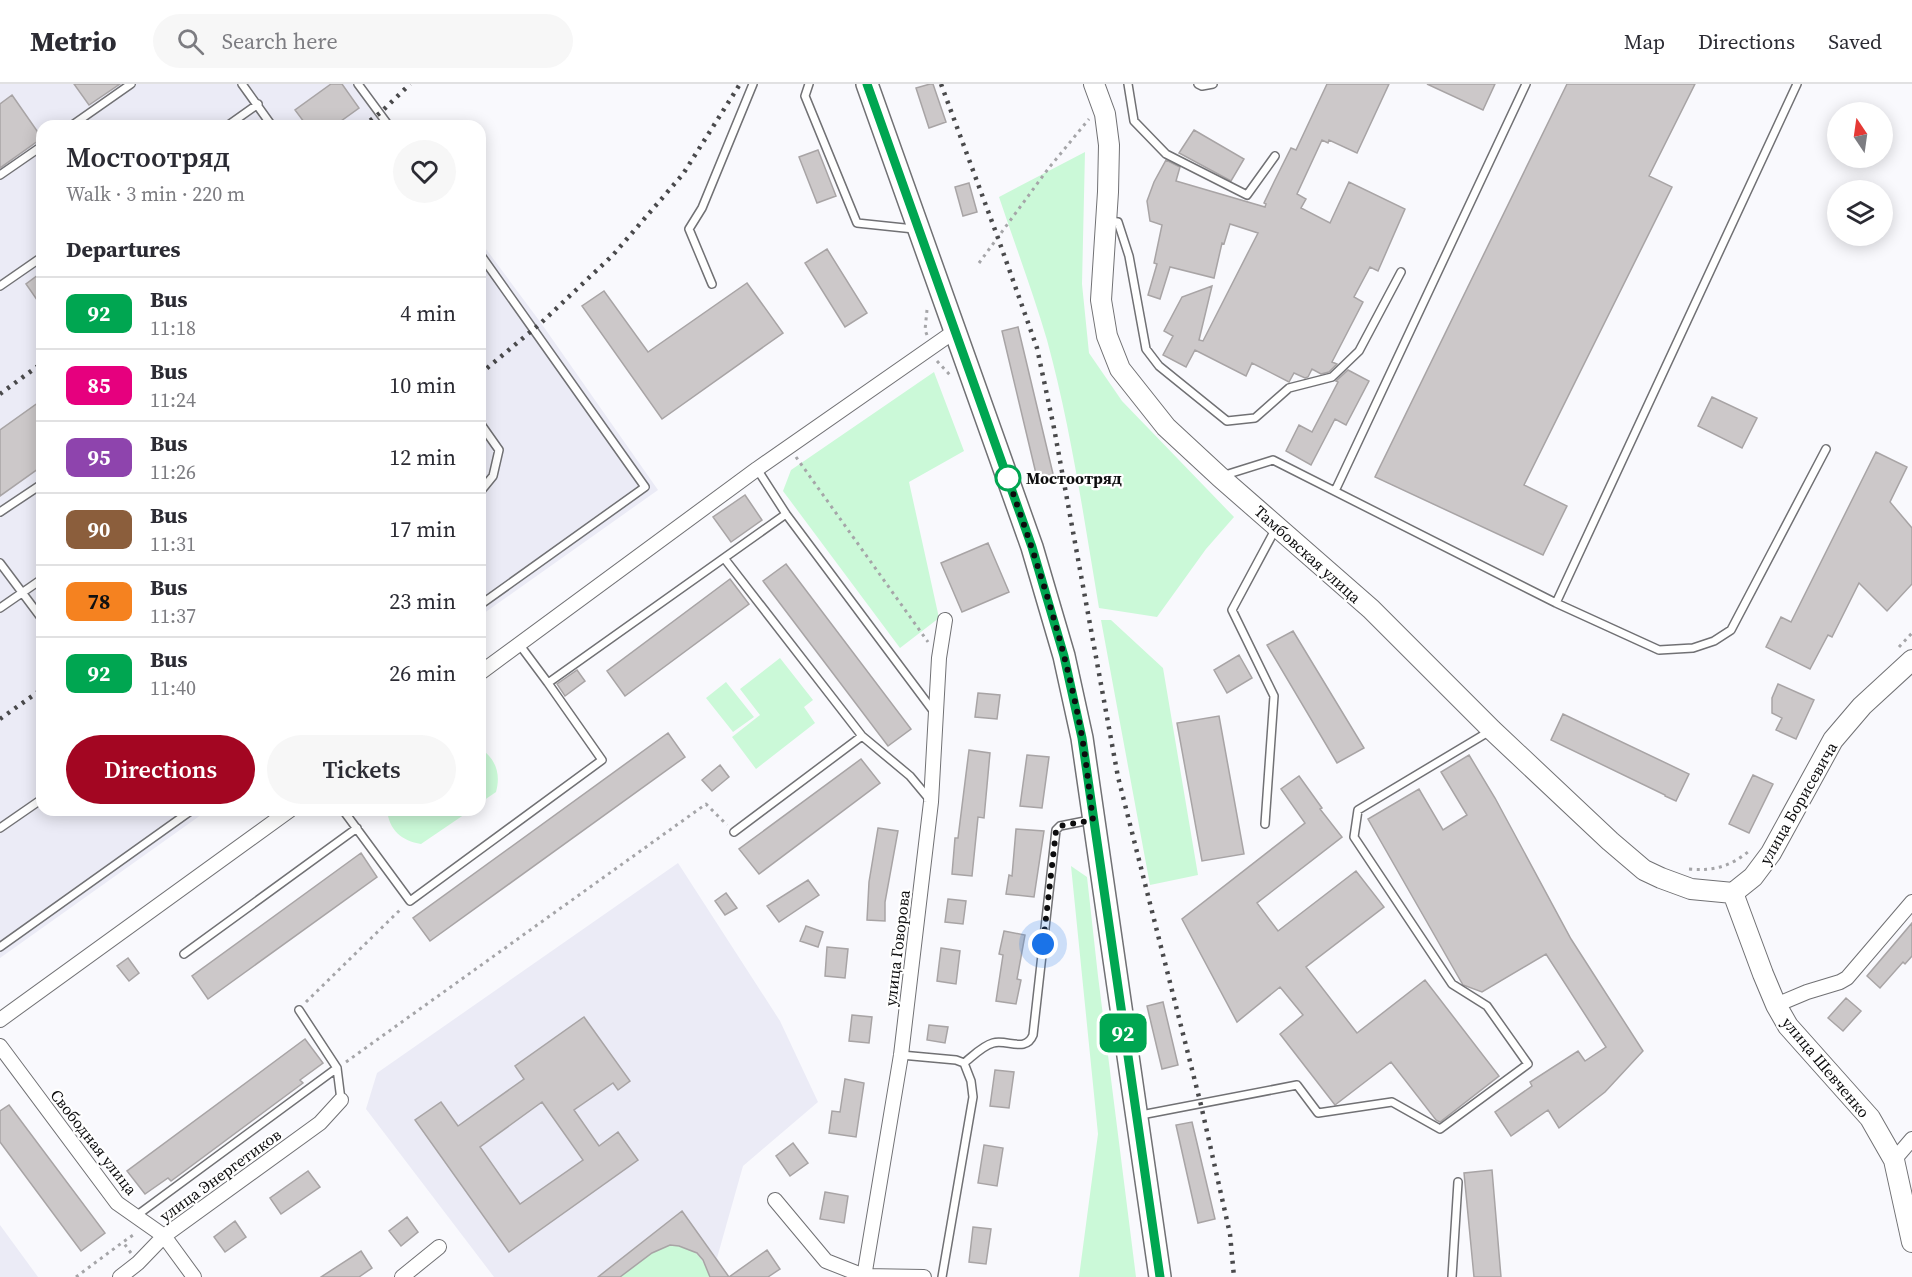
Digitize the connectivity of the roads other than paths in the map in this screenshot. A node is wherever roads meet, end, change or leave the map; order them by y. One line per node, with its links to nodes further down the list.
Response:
1 (131, 84): 14 (lane)
2 (242, 84): 13 (lane)
3 (358, 84): 17 (lane)
4 (753, 84): 26 (lane)
5 (809, 84): 22 (lane)
6 (867, 84): 22 (main road)
7 (1094, 84): 21 (street, Тамбовская улица)
8 (1128, 84): 19 (lane)
9 (1198, 84): 10 (lane)
10 (1213, 84)
11 (1526, 84): 35 (lane)
12 (1797, 84): 44 (lane)
13 (258, 104): 15 (lane); 16 (lane)
14 (80, 120)
15 (235, 120)
16 (268, 120)
17 (385, 120)
18 (36, 150): 20 (lane)
19 (1275, 156)
20 (0, 175)
21 (1106, 221): 25 (lane); 32 (street, Тамбовская улица)
22 (920, 230): 28 (main road)
23 (36, 261): 27 (lane)
24 (486, 262): 43 (lane)
25 (1401, 272)
26 (712, 284)
27 (0, 286)
28 (955, 332): 31 (street); 60 (main road)
29 (486, 432): 33 (lane)
30 (1826, 449): 44 (lane)
31 (757, 470): 37 (lane); 48 (street)
32 (1220, 477): 35 (lane); 38 (street, Тамбовская улица)
33 (486, 485)
34 (36, 488): 36 (lane)
35 (1335, 491): 44 (lane)
36 (0, 512)
37 (786, 514): 39 (lane); 52 (lane)
38 (1277, 525): 53 (street, Тамбовская улица); 61 (lane)
39 (724, 558): 51 (lane); 54 (lane)
40 (0, 562): 42 (lane)
41 (36, 583): 42 (lane)
42 (22, 592): 45 (lane); 46 (lane)
43 (486, 601)
44 (1556, 603)
45 (0, 608)
46 (36, 611)
47 (945, 620): 52 (street, улица Говорова)
48 (519, 644): 50 (street); 51 (lane)
49 (1904, 655): 65 (street, улица Борисевича)
50 (486, 669)
51 (548, 683): 63 (lane)
52 (936, 715): 55 (street, улица Говорова)
53 (1492, 730): 65 (street, Тамбовская улица); 77 (lane)
54 (862, 736): 55 (lane); 64 (lane)
55 (932, 802): 73 (street, улица Говорова)
56 (36, 803): 62 (lane)
57 (184, 816): 67 (lane)
58 (282, 816): 71 (street)
59 (348, 816): 63 (lane)
60 (1093, 820): 74 (lane); 77 (main road)
61 (1265, 824)
62 (0, 828)
63 (357, 828): 68 (lane)
64 (734, 832)
65 (1733, 893): 69 (street, улица Шевченко)
66 (1912, 902): 69 (street)
67 (0, 947)
68 (184, 954)
69 (1776, 1005): 79 (street, улица Шевченко)
70 (298, 1010): 75 (lane)
71 (0, 1020)
72 (0, 1046): 82 (street, Свободная улица)
73 (901, 1055): 74 (lane); 89 (street, улица Говорова)
74 (964, 1063): 91 (lane)
75 (337, 1068): 76 (lane); 82 (lane)
76 (341, 1100): 83 (street, улица Энергетиков)
77 (1135, 1116): 92 (main road)
78 (1912, 1139): 79 (street)
79 (1894, 1160): 84 (street, улица Шевченко)
80 (1458, 1182): 93 (lane)
81 (775, 1200): 89 (street)
82 (136, 1216): 83 (street, Свободная улица)
83 (164, 1236): 86 (street, улица Энергетиков); 87 (street, Свободная улица)
84 (1912, 1242)
85 (439, 1247): 88 (street)
86 (120, 1277)
87 (194, 1277)
88 (402, 1277)
89 (864, 1277): 90 (street)
90 (924, 1277)
91 (942, 1277)
92 (1160, 1277)
93 (1452, 1277)

